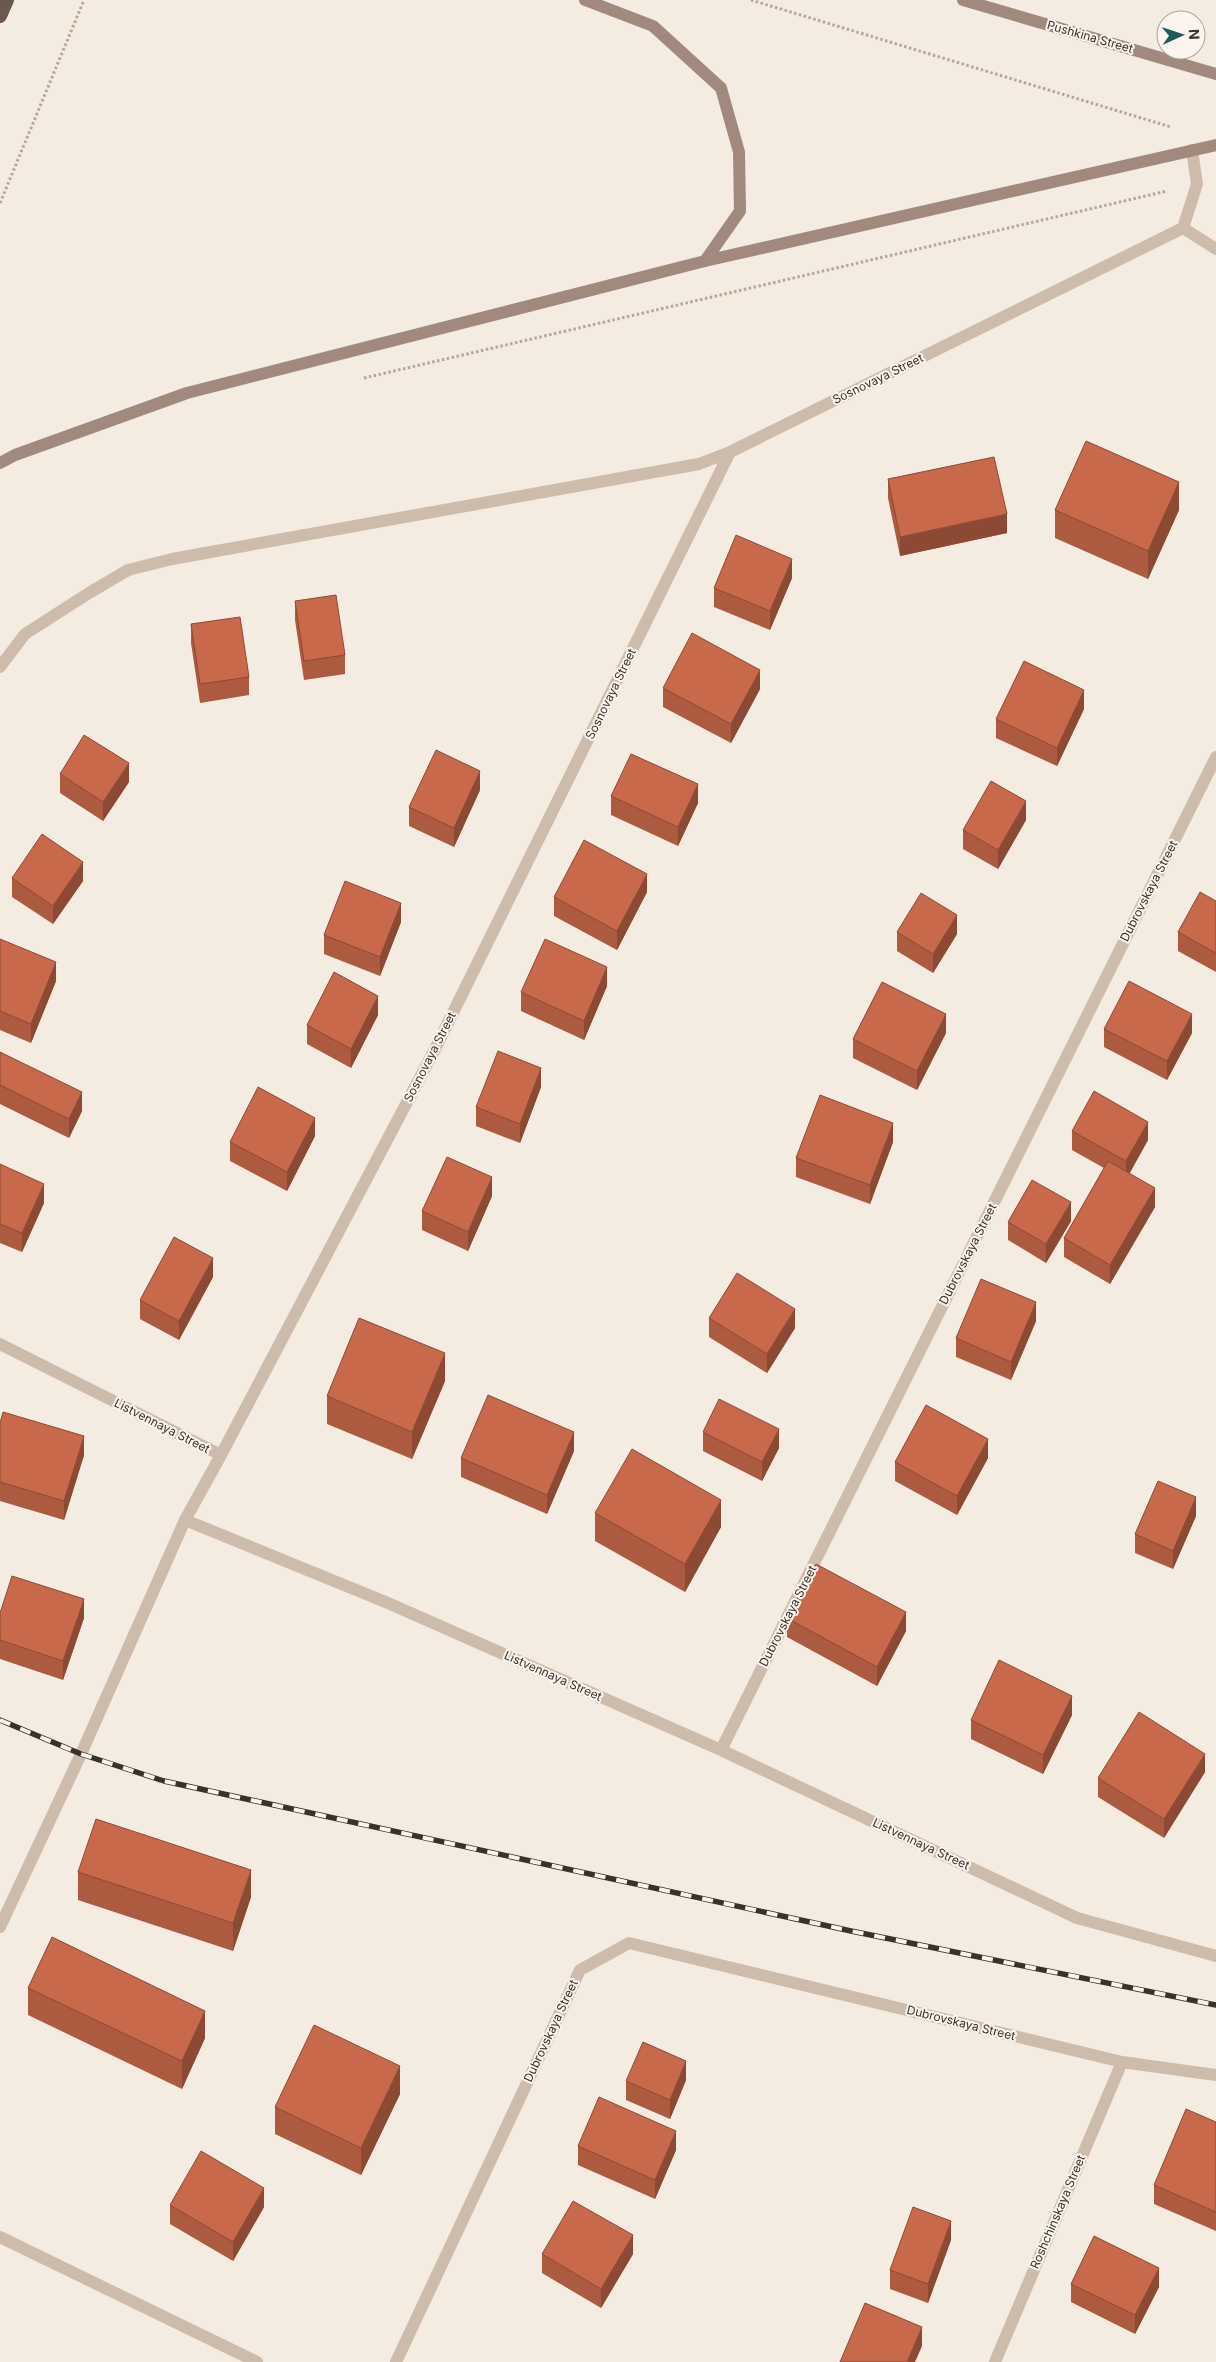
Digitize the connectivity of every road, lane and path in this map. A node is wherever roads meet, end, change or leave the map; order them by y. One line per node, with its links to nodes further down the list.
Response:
1 (7, 0): 6 (highway)
2 (84, 0): 12 (path)
3 (585, 0): 15 (main road)
4 (750, 0): 8 (path)
5 (963, 0): 7 (main road, Pushkina Street)
6 (0, 16)
7 (1216, 74)
8 (1172, 127)
9 (1216, 145): 10 (main road)
10 (1192, 150): 11 (street); 15 (main road)
11 (1197, 184): 13 (street); 16 (path)
12 (0, 203)
13 (1182, 228): 14 (street); 17 (street, Sosnovaya Street)
14 (1216, 249)
15 (705, 262): 18 (main road)
16 (358, 379)
17 (730, 452): 19 (street); 22 (street, Sosnovaya Street)
18 (0, 463)
19 (0, 667)
20 (1216, 757): 24 (street, Dubrovskaya Street)
21 (0, 1344): 22 (street, Listvennaya Street)
22 (221, 1455): 23 (street, Listvennaya Street)
23 (185, 1520): 24 (street, Listvennaya Street); 25 (street)
24 (721, 1750): 26 (street, Listvennaya Street)
25 (0, 1926)
26 (1216, 1956)
27 (1122, 2062): 28 (street, Dubrovskaya Street); 31 (street, Dubrovskaya Street); 32 (street, Roshchinskaya Street)
28 (1216, 2075)
29 (0, 2237): 30 (street)
30 (257, 2362)
31 (396, 2362)
32 (995, 2362)

